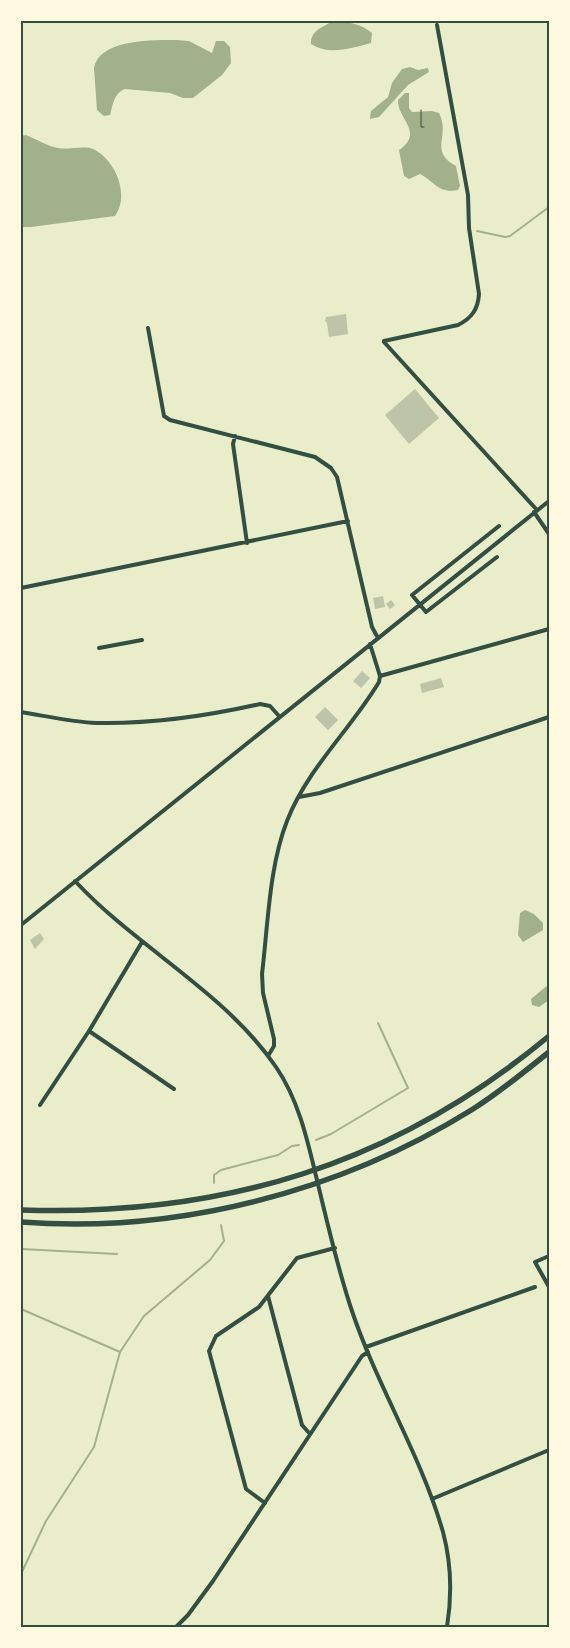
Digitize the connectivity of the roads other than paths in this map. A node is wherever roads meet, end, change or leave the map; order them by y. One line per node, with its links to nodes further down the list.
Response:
1 (437, 25): 5 (street)
2 (148, 328): 3 (street)
3 (235, 436): 6 (street); 9 (street)
4 (549, 501): 5 (street)
5 (536, 511): 8 (street); 12 (street)
6 (348, 521): 9 (street); 14 (street)
7 (499, 526): 12 (street)
8 (549, 534)
9 (247, 543): 11 (street)
10 (497, 557): 12 (street)
11 (21, 588)
12 (419, 605): 14 (street)
13 (549, 629): 18 (street)
14 (378, 638): 16 (street)
15 (142, 640): 17 (street)
16 (370, 644): 18 (street); 20 (street)
17 (98, 648)
18 (380, 676): 22 (street)
19 (21, 712): 20 (street)
20 (279, 716): 23 (street)
21 (549, 717): 22 (street)
22 (299, 797): 29 (street)
23 (75, 881): 24 (street); 25 (street)
24 (21, 924)
25 (142, 942): 26 (street); 29 (street)
26 (89, 1031): 30 (street); 31 (street)
27 (549, 1036): 32 (main road)
28 (549, 1052): 33 (main road)
29 (268, 1056): 34 (street)
30 (174, 1089)
31 (40, 1104)
32 (21, 1210)
33 (21, 1222)
34 (334, 1248): 38 (street); 39 (street)
35 (549, 1256): 37 (street)
36 (535, 1287): 39 (street)
37 (549, 1287)
38 (268, 1296): 41 (street); 44 (street)
39 (366, 1347): 40 (street)
40 (368, 1352): 41 (street); 43 (street)
41 (310, 1434): 44 (street)
42 (549, 1450): 43 (street)
43 (432, 1499): 46 (street)
44 (265, 1503): 45 (street)
45 (176, 1627)
46 (448, 1627)

